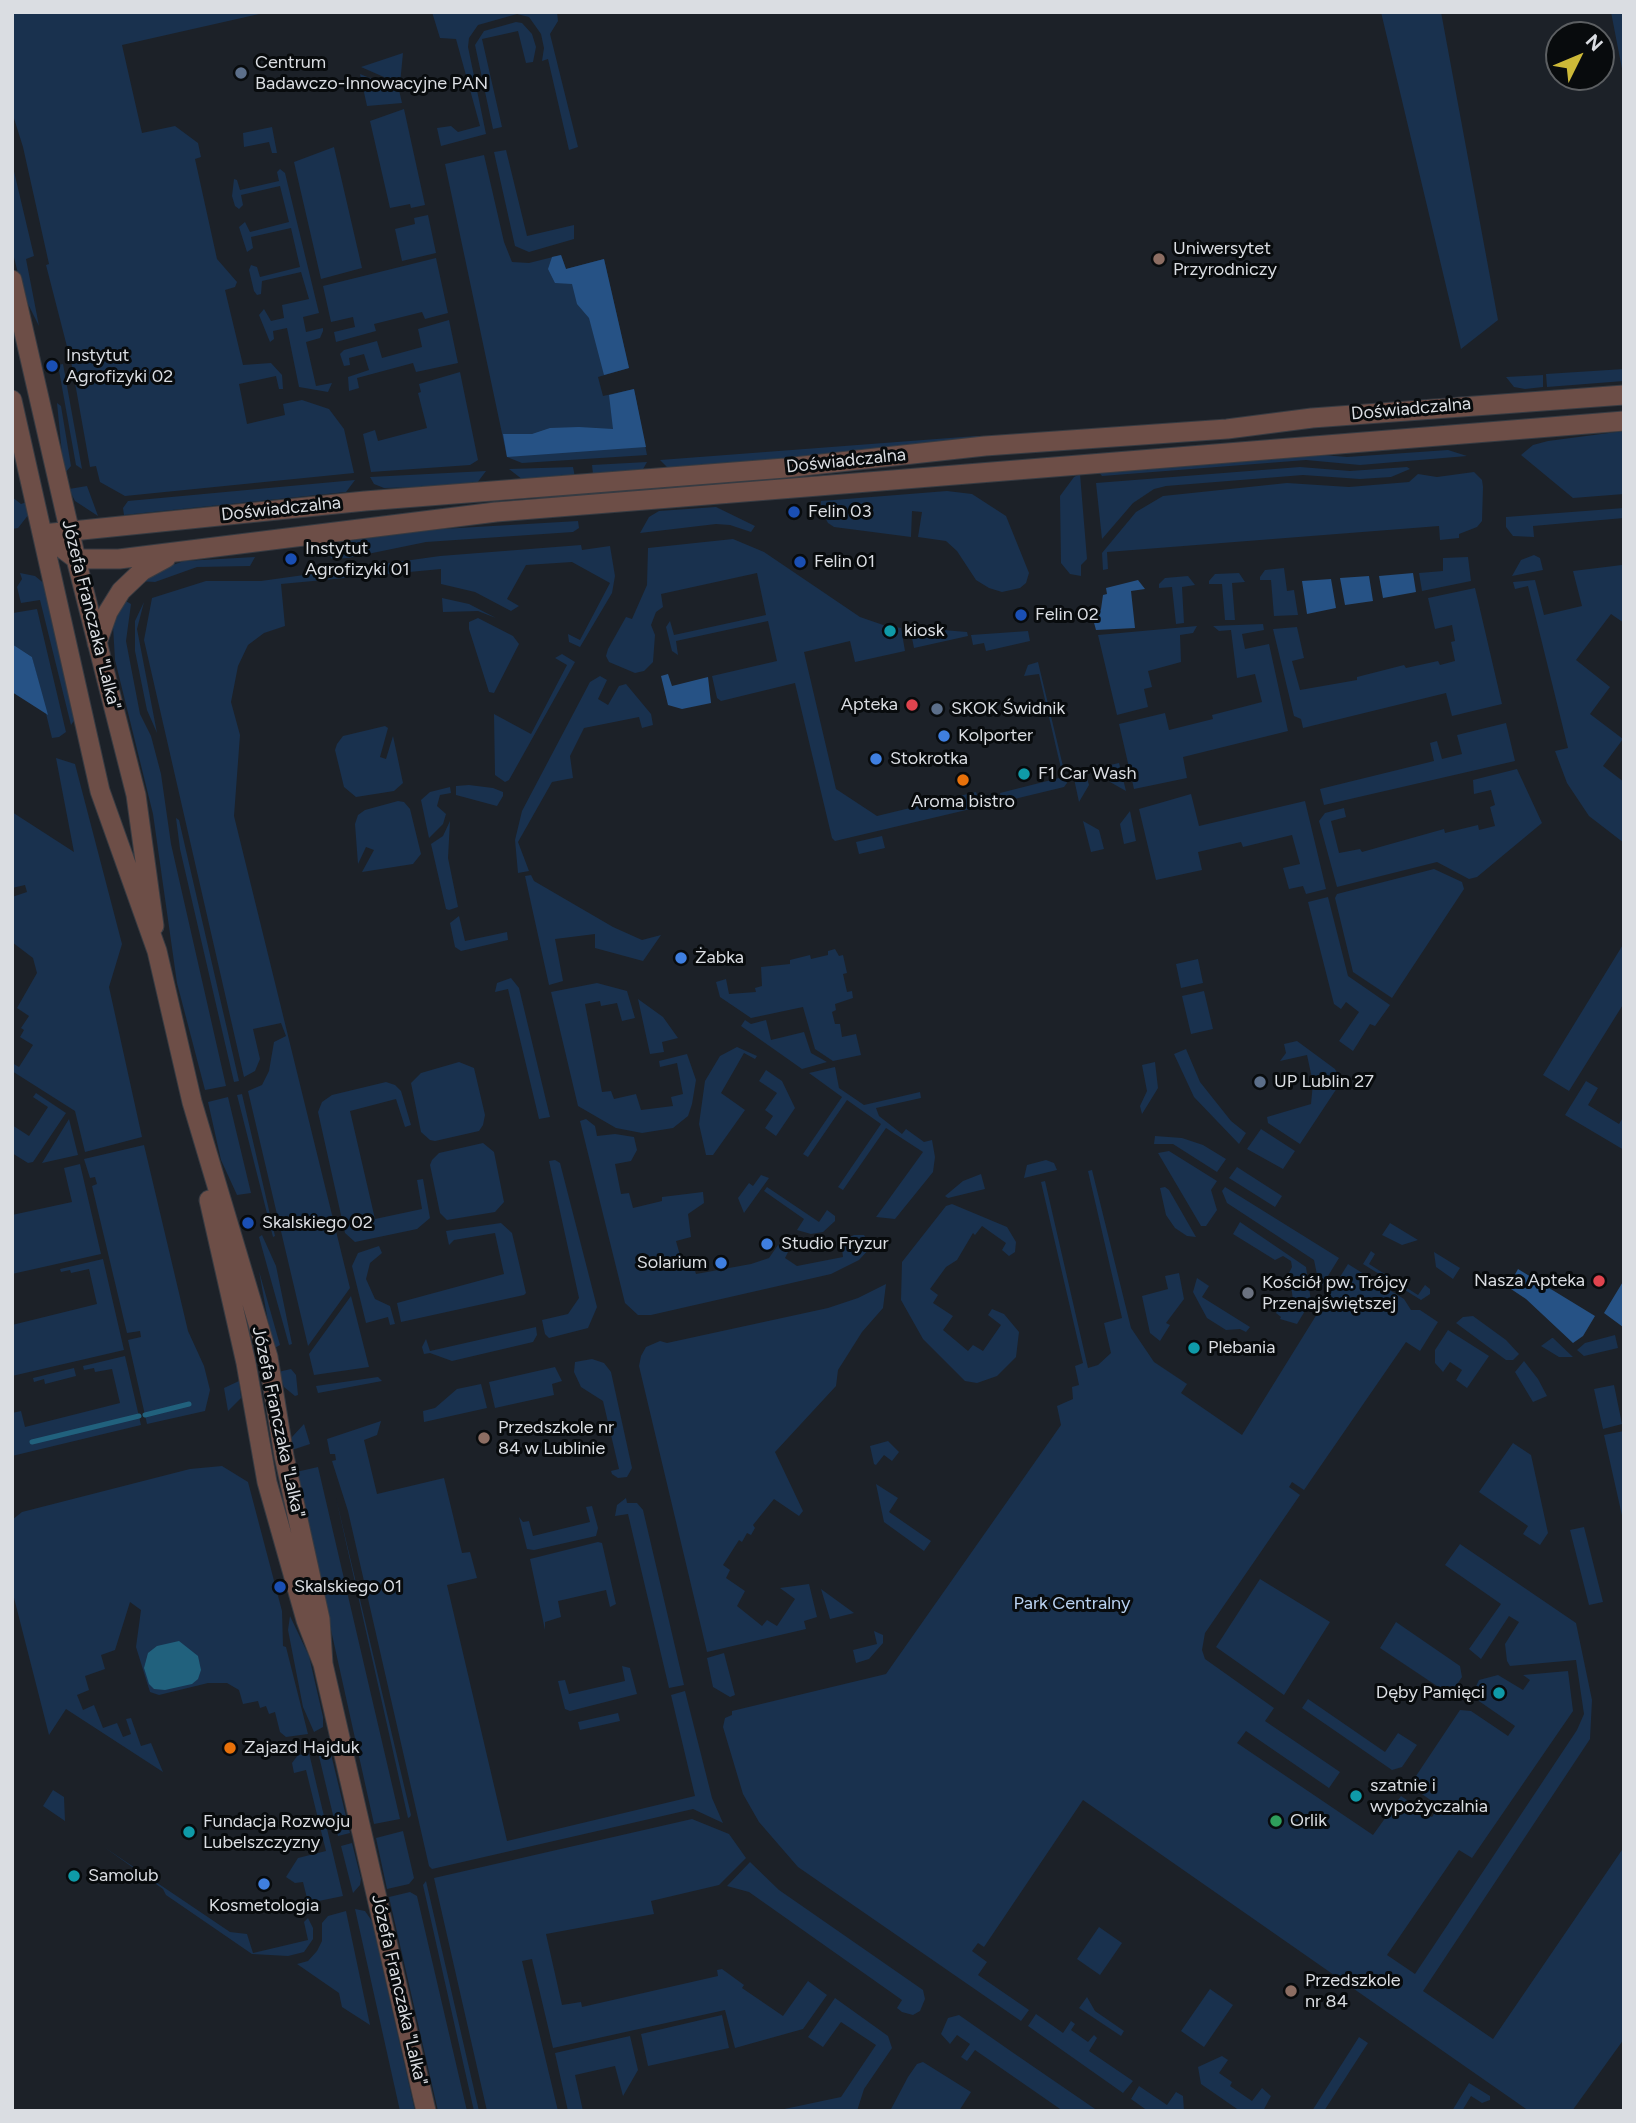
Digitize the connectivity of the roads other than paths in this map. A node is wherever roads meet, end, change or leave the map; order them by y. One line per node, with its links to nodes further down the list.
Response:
1 (12, 280): 5 (street, Józefa Franczaka "Lalka")
2 (1624, 396): 5 (street, Doświadczalna)
3 (12, 400): 6 (street, Józefa Franczaka "Lalka")
4 (1624, 421): 7 (street, Doświadczalna)
5 (69, 530): 6 (street, Doświadczalna); 8 (street, Józefa Franczaka "Lalka")
6 (43, 534): 8 (street); 10 (street, Józefa Franczaka "Lalka")
7 (181, 552): 8 (street, Doświadczalna); 9 (street)
8 (76, 559): 9 (street, Józefa Franczaka "Lalka")
9 (97, 643): 10 (street, Józefa Franczaka "Lalka")
10 (157, 951): 11 (street, Józefa Franczaka "Lalka")
11 (191, 1102): 12 (street, Józefa Franczaka "Lalka"); 12 (street, Józefa Franczaka "Lalka")
12 (323, 1664): 13 (street, Józefa Franczaka "Lalka")
13 (426, 2111)

